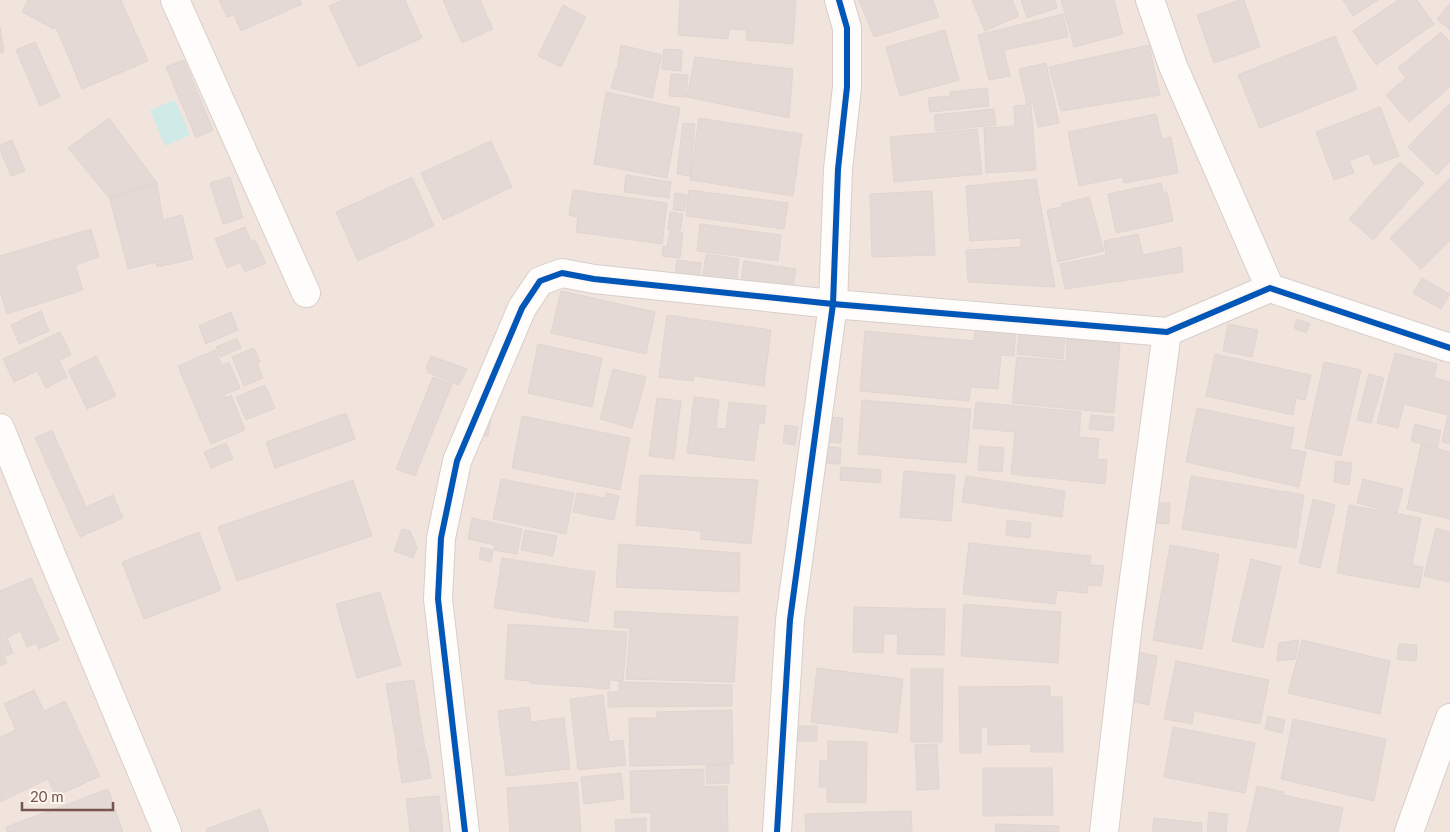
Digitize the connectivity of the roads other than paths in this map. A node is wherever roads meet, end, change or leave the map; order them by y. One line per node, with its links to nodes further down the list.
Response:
1 (175, 0): 5 (street)
2 (839, 0): 6 (street)
3 (1150, 0): 4 (street)
4 (1270, 288): 7 (street); 8 (street)
5 (306, 293)
6 (834, 304): 7 (street); 12 (street); 13 (street)
7 (1167, 332): 14 (street)
8 (1450, 348)
9 (0, 428): 11 (street)
10 (1450, 718): 15 (street)
11 (167, 832)
12 (465, 832)
13 (777, 832)
14 (1104, 832)
15 (1409, 832)

